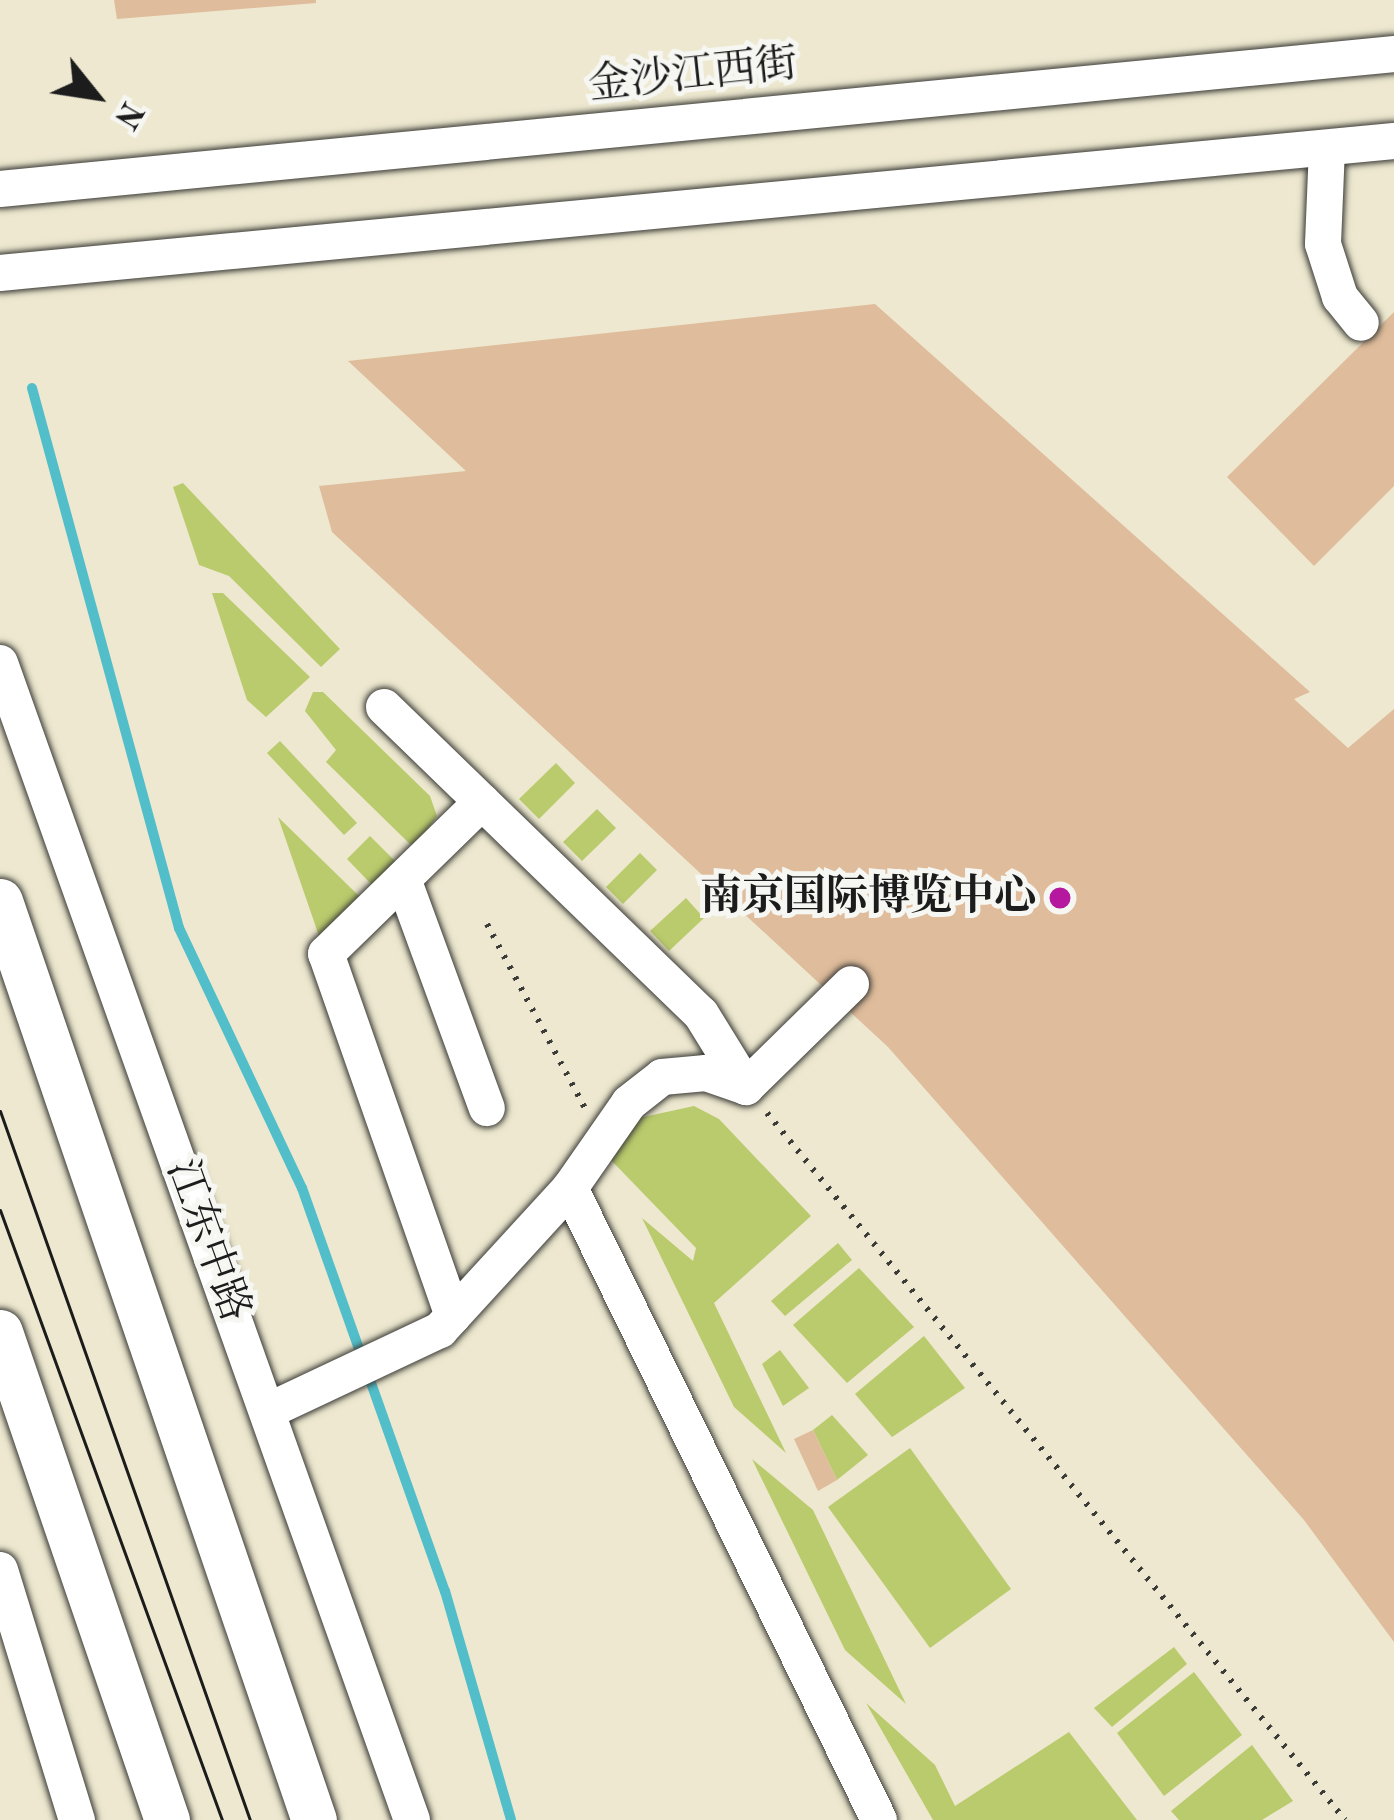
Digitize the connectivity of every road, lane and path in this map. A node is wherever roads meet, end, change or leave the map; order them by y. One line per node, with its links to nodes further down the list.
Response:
1 (1394, 54): 4 (street, 金沙江西街)
2 (1394, 141): 3 (street)
3 (1327, 148): 5 (street); 6 (street)
4 (0, 189)
5 (0, 273)
6 (1360, 323)
7 (0, 663): 20 (street, 江东中路)
8 (384, 707): 9 (street)
9 (482, 802): 10 (street); 14 (street)
10 (404, 879): 15 (street); 18 (street)
11 (0, 901): 26 (main road, 江东中路)
12 (487, 924): 16 (path)
13 (850, 984): 14 (street)
14 (746, 1087): 16 (street); 29 (path)
15 (487, 1108)
16 (601, 1138): 17 (street)
17 (570, 1188): 18 (street); 28 (street)
18 (453, 1316): 20 (street)
19 (0, 1332): 25 (main road)
20 (270, 1410): 27 (street, 江东中路)
21 (0, 1570): 23 (street)
22 (0, 1669): 23 (street)
23 (40, 1701): 24 (street)
24 (77, 1820)
25 (167, 1820)
26 (314, 1820)
27 (412, 1820)
28 (879, 1820)
29 (1345, 1820)

